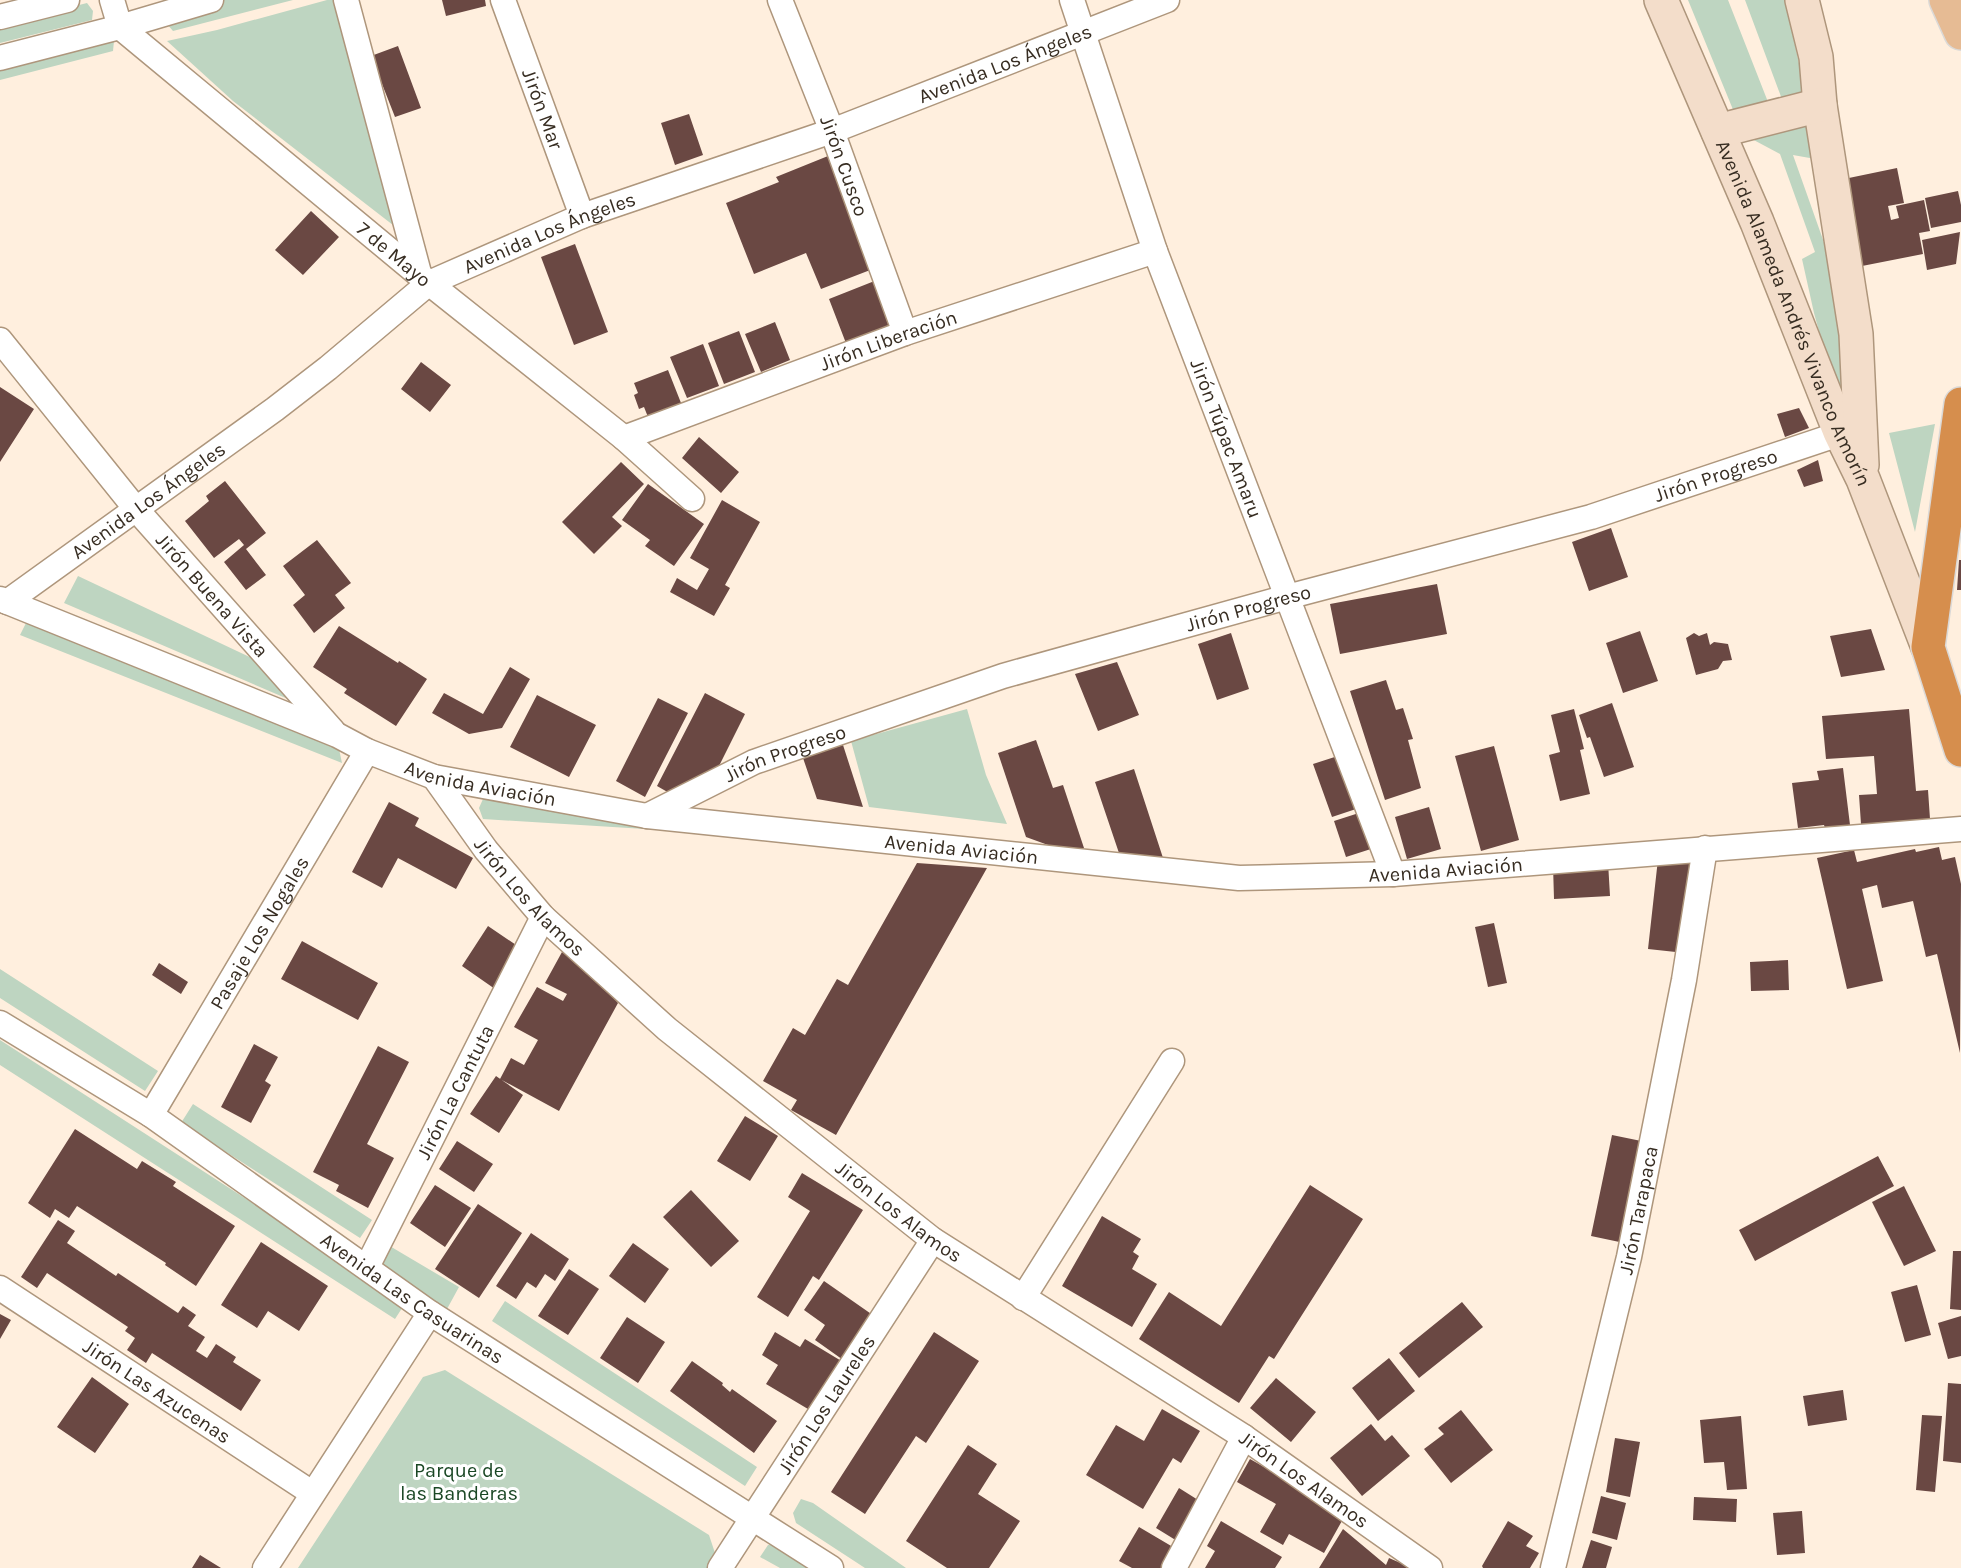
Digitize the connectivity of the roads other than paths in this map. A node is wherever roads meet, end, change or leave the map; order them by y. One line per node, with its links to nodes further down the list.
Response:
1 (67, 0): 12 (street)
2 (112, 0): 13 (street)
3 (211, 0): 13 (street)
4 (346, 0): 22 (street)
5 (503, 0): 20 (street, Jirón Mar)
6 (780, 0): 18 (street, Jirón Cusco)
7 (1072, 0): 14 (street, Jirón Túpac Amaru)
8 (1167, 0): 14 (street, Avenida Los Ángeles)
9 (1661, 0): 19 (street, Avenida Alameda Andrés Vivanco Amorín)
10 (1802, 0): 17 (street, Avenida Alameda Andrés Vivanco Amorín)
11 (1946, 0): 15 (main road)
12 (0, 17)
13 (120, 27): 16 (street); 22 (street, 7 de Mayo)
14 (1084, 31): 18 (street, Avenida Los Ángeles); 21 (street, Jirón Túpac Amaru)
15 (1961, 33)
16 (0, 58)
17 (1820, 105): 19 (street); 26 (street, Avenida Alameda Andrés Vivanco Amorín)
18 (832, 130): 20 (street, Avenida Los Ángeles); 23 (street, Jirón Cusco)
19 (1719, 131): 26 (street, Avenida Alameda Andrés Vivanco Amorín)
20 (582, 216): 22 (street, Avenida Los Ángeles)
21 (1155, 250): 23 (street, Jirón Liberación); 30 (street, Jirón Túpac Amaru)
22 (424, 278): 27 (street, 7 de Mayo); 29 (street, Avenida Los Ángeles)
23 (905, 333): 27 (street, Jirón Liberación)
24 (0, 340): 29 (street, Jirón Buena Vista)
25 (1961, 404): 32 (highway)
26 (1850, 430): 30 (street, Jirón Progreso); 32 (street, Avenida Alameda Andrés Vivanco Amorín)
27 (624, 438): 28 (street, 7 de Mayo)
28 (692, 499)
29 (136, 509): 31 (street, Avenida Los Ángeles); 33 (street, Jirón Buena Vista)
30 (1287, 597): 37 (street, Jirón Progreso); 40 (street, Jirón Túpac Amaru)
31 (4, 600): 33 (street, Avenida Aviación)
32 (1928, 647): 34 (highway)
33 (337, 735): 35 (street, Avenida Aviación)
34 (1961, 750)
35 (367, 751): 36 (street, Avenida Aviación); 44 (street, Pasaje Los Nogales)
36 (434, 777): 37 (street, Avenida Aviación); 41 (street, Jirón Los Alamos)
37 (647, 816): 40 (street, Avenida Aviación)
38 (1961, 829): 39 (street, Avenida Aviación)
39 (1705, 848): 40 (street, Avenida Aviación); 58 (street, Jirón Tarapaca)
40 (1393, 874)
41 (543, 917): 45 (street, Jirón Los Alamos); 46 (street, Jirón La Cantuta)
42 (0, 1023): 44 (street, Avenida Las Casuarinas)
43 (1172, 1062): 48 (street)
44 (151, 1115): 46 (street, Avenida Las Casuarinas)
45 (933, 1240): 48 (street, Jirón Los Alamos); 52 (street, Jirón Los Laureles)
46 (367, 1267): 49 (street, Avenida Las Casuarinas)
47 (0, 1288): 51 (street, Jirón Las Azucenas)
48 (1023, 1298): 50 (street, Jirón Los Alamos)
49 (430, 1313): 51 (street); 52 (street, Avenida Las Casuarinas)
50 (1244, 1437): 56 (street); 57 (street, Jirón Los Alamos)
51 (312, 1493): 53 (street)
52 (752, 1517): 54 (street, Jirón Los Laureles); 55 (street, Avenida Las Casuarinas)
53 (265, 1568)
54 (720, 1568)
55 (831, 1568)
56 (1174, 1568)
57 (1430, 1568)
58 (1553, 1568)

